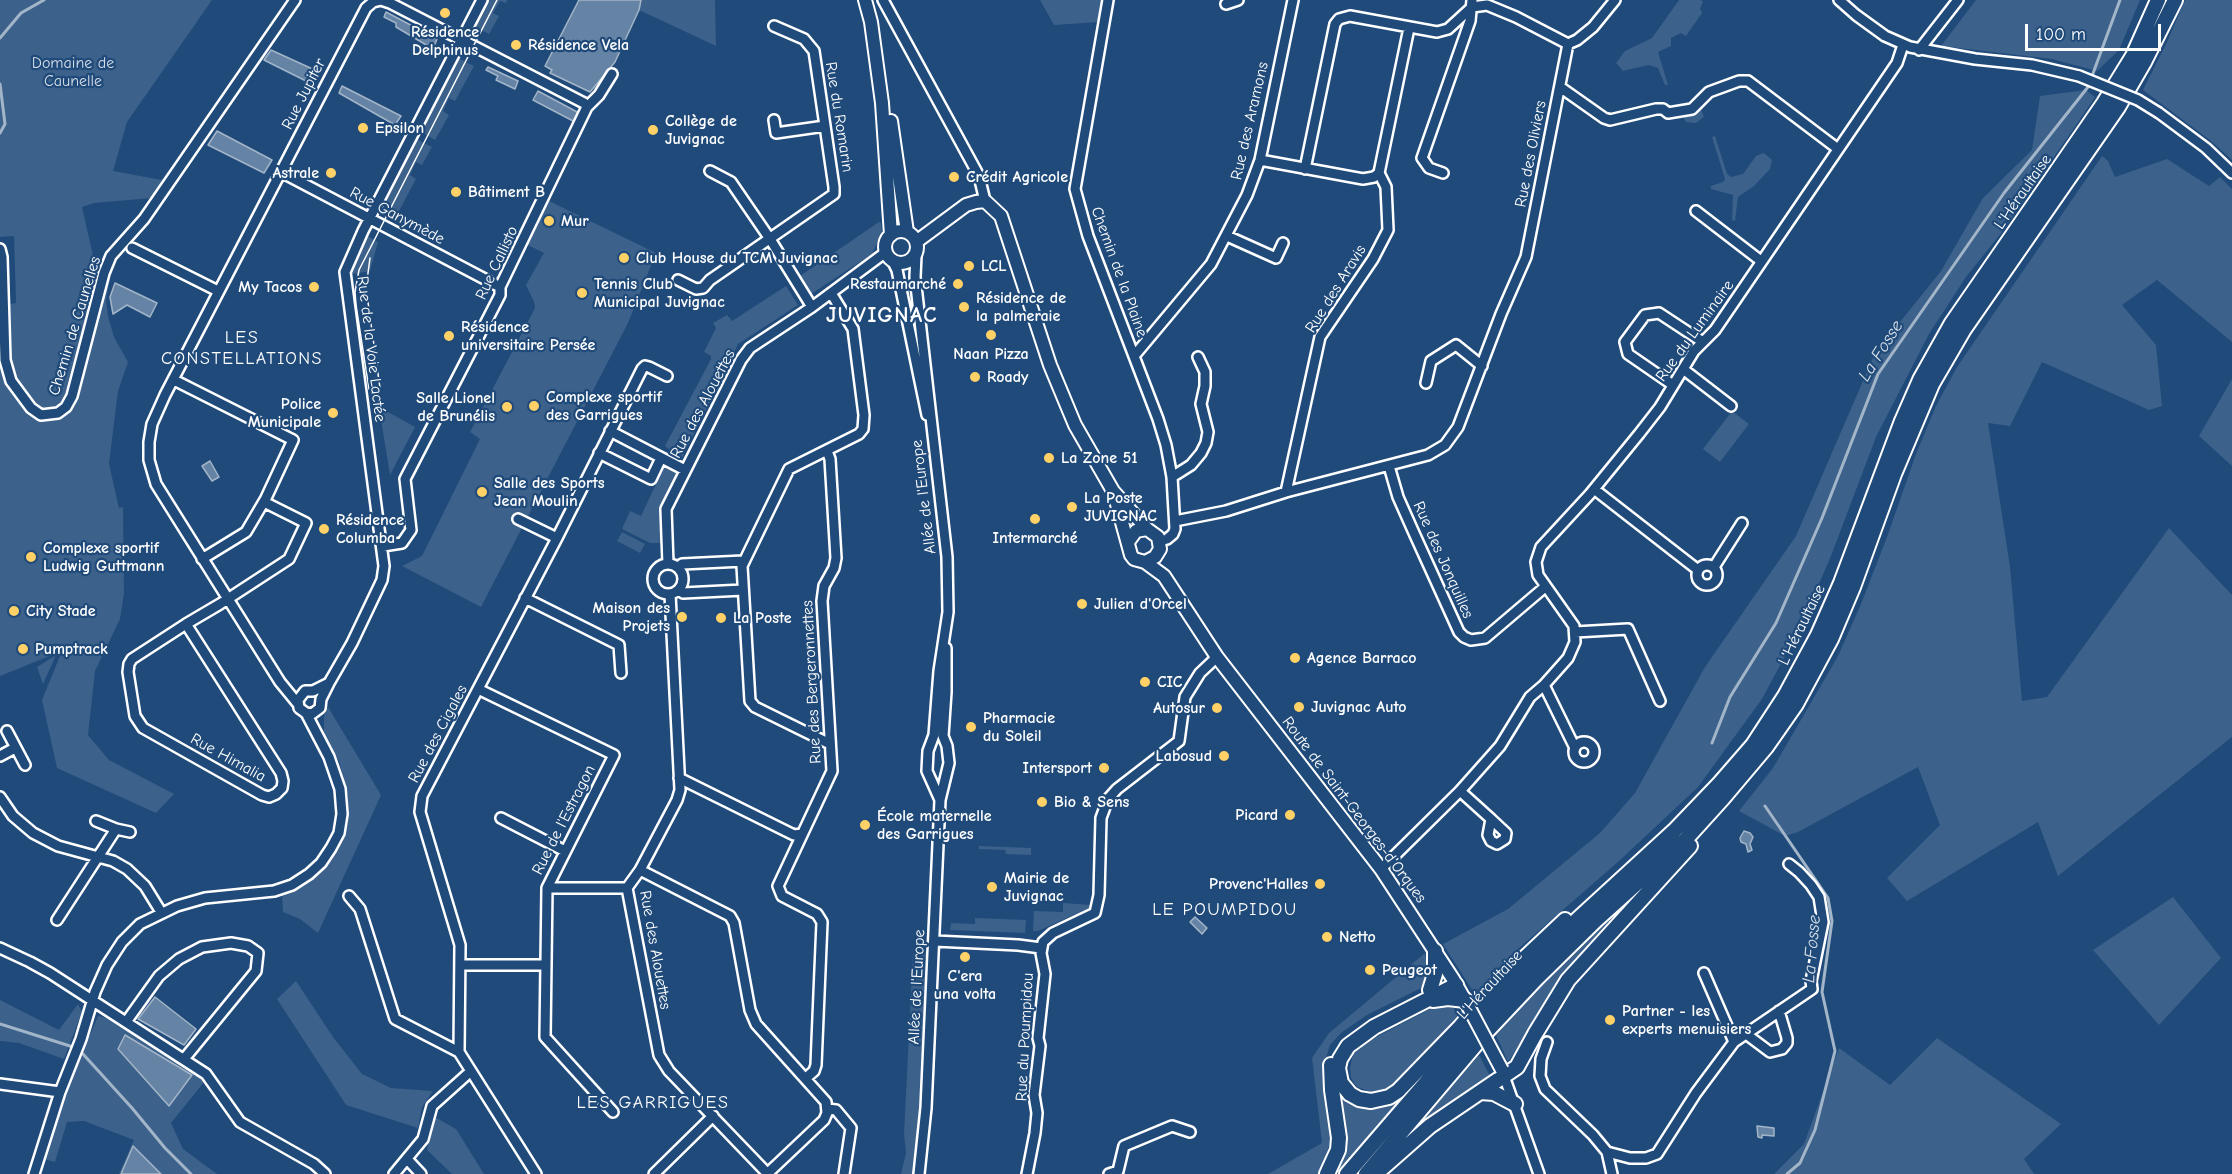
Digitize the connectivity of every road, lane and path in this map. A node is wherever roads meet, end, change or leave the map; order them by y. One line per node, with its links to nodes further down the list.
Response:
1 (295, 0): 44 (street, Chemin de Caunelles)
2 (482, 0): 18 (street, Rue de la Voie Lactée)
3 (865, 0): 38 (main road)
4 (872, 0): 40 (main road)
5 (883, 0): 35 (street)
6 (1108, 0): 54 (street, Chemin de la Plaine)
7 (1238, 0): 15 (street)
8 (1293, 0): 28 (street, Rue des Aramons)
9 (1615, 0): 19 (street)
10 (1839, 0): 20 (street)
11 (1958, 0): 21 (street)
12 (2158, 0): 80 (highway, L'Héraultaise)
13 (2175, 0): 80 (highway, L'Héraultaise)
14 (1472, 3): 17 (street); 19 (street); 33 (street)
15 (1226, 4)
16 (774, 26): 26 (street, Rue du Romarin)
17 (1409, 27): 29 (street); 32 (street)
18 (462, 40): 24 (street); 31 (street, Rue Jupiter); 37 (street, Rue de la Voie Lactée)
19 (1568, 45): 23 (street, Rue des Oliviers)
20 (1903, 45): 21 (street); 27 (street, Rue du Luminaire)
21 (1919, 50): 34 (street, bridge)
22 (612, 74): 24 (street, Rue Callisto)
23 (1560, 87): 27 (street); 56 (street, Rue des Oliviers)
24 (588, 108): 49 (street, Rue Callisto)
25 (774, 120): 26 (street)
26 (825, 126): 41 (street, Rue du Romarin)
27 (1838, 149): 47 (street, Rue du Luminaire)
28 (1260, 160): 29 (street); 39 (street, Rue des Aramons)
29 (1305, 169): 32 (street)
30 (710, 171): 41 (street)
31 (281, 172): 37 (street, Rue Ganymède); 50 (street, Rue Jupiter)
32 (1379, 173): 73 (street, Rue des Aravis)
33 (1443, 173)
34 (2232, 173)
35 (985, 201): 40 (main road); 72 (main road)
36 (1696, 211): 47 (street)
37 (370, 218): 49 (street, Rue Ganymède); 82 (street, Rue de la Voie Lactée)
38 (891, 235): 40 (main road); 46 (main road)
39 (1227, 236): 42 (street); 54 (street, Rue des Aramons)
40 (912, 237): 45 (main road)
41 (770, 239): 48 (street); 52 (street)
42 (1283, 243)
43 (132, 248): 50 (street)
44 (0, 249)
45 (916, 255): 46 (main road); 63 (street, Allée de l'Europe)
46 (889, 256): 51 (street, Rue des Alouettes); 63 (street, Allée de l'Europe)
47 (1761, 261): 53 (street, Rue du Luminaire)
48 (678, 280)
49 (500, 286): 82 (street, Rue Callisto)
50 (218, 291): 59 (street, Rue Jupiter)
51 (831, 293): 52 (street, Rue des Alouettes); 65 (street)
52 (812, 307): 69 (street, Rue des Alouettes)
53 (1703, 342): 57 (street, Rue du Luminaire); 61 (street)
54 (1134, 356): 70 (street, Chemin de la Plaine)
55 (1198, 357): 70 (street)
56 (1482, 366): 60 (street); 68 (street, Rue des Oliviers)
57 (1683, 369): 61 (street, Rue du Luminaire); 62 (street)
58 (667, 376): 64 (street, Rue des Cigales)
59 (174, 380): 74 (street); 84 (street, Rue Jupiter)
60 (1426, 383)
61 (1673, 385): 71 (street, Rue du Luminaire)
62 (1731, 406)
63 (931, 426): 99 (street, Allée de l'Europe)
64 (610, 431): 66 (street, Rue des Cigales); 67 (street)
65 (827, 451): 85 (street); 116 (street, Rue des Bergeronnettes)
66 (599, 453): 67 (street); 79 (street, Rue des Cigales)
67 (661, 458): 69 (street)
68 (1389, 466): 73 (street, Rue des Oliviers); 92 (street, Rue des Jonquilles)
69 (685, 470): 87 (street, Rue des Alouettes)
70 (1172, 477): 76 (street, Chemin de la Plaine)
71 (1594, 489): 90 (street); 92 (street, Rue du Luminaire)
72 (1113, 491): 78 (main road); 81 (main road)
73 (1286, 492): 76 (street, Rue des Oliviers)
74 (264, 502): 84 (street); 96 (street)
75 (518, 519): 79 (street)
76 (1175, 521): 83 (street)
77 (1742, 523): 89 (street)
78 (1147, 529): 81 (main road); 83 (main road)
79 (557, 538): 95 (street, Rue des Cigales)
80 (1864, 539): 151 (highway); 162 (highway); 186 (highway, L'Héraultaise); 187 (highway, L'Héraultaise)
81 (1128, 542): 86 (main road)
82 (383, 546): 102 (street, Rue de la Voie Lactée)
83 (1159, 547): 86 (main road); 91 (main road, Route de Saint-Georges-d'Orques)
84 (202, 559): 96 (street, Rue Jupiter)
85 (743, 561): 88 (street); 93 (street)
86 (1145, 562): 91 (main road, Route de Saint-Georges-d'Orques)
87 (668, 564): 88 (street); 94 (street)
88 (678, 567): 94 (street)
89 (1714, 567): 90 (street); 90 (street)
90 (1698, 570)
91 (1164, 576): 100 (main road, Route de Saint-Georges-d'Orques)
92 (1545, 587): 98 (street, Rue du Luminaire)
93 (743, 590): 94 (street); 116 (street)
94 (675, 592): 121 (street, Rue des Alouettes)
95 (525, 598): 101 (street); 104 (street, Rue des Cigales)
96 (227, 599): 97 (street, Rue Himalia); 105 (street, Rue Jupiter)
97 (186, 624): 97 (street, Rue Himalia)
98 (1575, 632): 103 (street); 108 (street)
99 (945, 636): 114 (street, Allée de l'Europe); 115 (street, Allée de l'Europe)
100 (1217, 657): 136 (main road, Route de Saint-Georges-d'Orques); 145 (street)
101 (621, 674)
102 (329, 683): 106 (street); 107 (street, Rue de la Voie Lactée)
103 (1544, 685): 118 (street); 124 (street)
104 (478, 689): 133 (street, Rue de l'Estragon); 147 (street, Rue des Cigales)
105 (287, 690): 106 (street); 109 (street, Rue Jupiter)
106 (309, 691): 107 (street); 109 (street)
107 (321, 699): 110 (street)
108 (1660, 700)
109 (298, 704): 111 (street)
110 (317, 711): 111 (street); 113 (street)
111 (306, 713): 113 (street)
112 (7, 731): 117 (street)
113 (318, 735): 141 (street)
114 (945, 741): 115 (street); 123 (street, Allée de l'Europe)
115 (932, 742): 122 (street, Allée de l'Europe)
116 (830, 744): 132 (street, Rue des Bergeronnettes)
117 (15, 748): 119 (street); 120 (street)
118 (1575, 748)
119 (0, 756)
120 (25, 765)
121 (679, 778): 132 (street); 137 (street, Rue des Alouettes)
122 (931, 779): 123 (street); 126 (street, Allée de l'Europe)
123 (944, 779): 126 (street, Allée de l'Europe)
124 (1460, 791): 128 (street); 136 (street)
125 (0, 797): 134 (street)
126 (939, 800): 143 (street, Allée de l'Europe)
127 (501, 818): 133 (street)
128 (1491, 819)
129 (96, 821): 130 (street)
130 (116, 829): 131 (street); 134 (street)
131 (130, 832)
132 (802, 834): 163 (street, Rue des Bergeronnettes)
133 (565, 851): 138 (street, Rue de l'Estragon)
134 (99, 855): 141 (street); 142 (street)
135 (1789, 864): 154 (street)
136 (1381, 869): 146 (main road, Route de Saint-Georges-d'Orques)
137 (640, 870): 139 (street, Rue des Alouettes); 163 (street)
138 (547, 888): 139 (street); 148 (street, Rue de l'Estragon)
139 (627, 888): 170 (street, Rue des Alouettes)
140 (349, 897): 159 (street)
141 (160, 912): 152 (street)
142 (57, 920)
143 (935, 941): 145 (street); 182 (street, Allée de l'Europe)
144 (0, 948): 152 (street)
145 (1041, 948): 183 (street, Rue du Poumpidou)
146 (1435, 951): 150 (main road, Route de Saint-Georges-d'Orques); 151 (highway)
147 (460, 964): 148 (street); 159 (street, Rue des Cigales)
148 (546, 965): 169 (street, Rue de l'Estragon)
149 (1704, 973): 158 (street)
150 (1455, 982): 151 (highway); 153 (main road, Route de Saint-Georges-d'Orques)
151 (1428, 996): 153 (highway); 185 (highway)
152 (93, 1000): 155 (street); 165 (street)
153 (1466, 1002): 162 (main road, Route de Saint-Georges-d'Orques, bridge)
154 (1779, 1011): 156 (street); 156 (street)
155 (126, 1022): 160 (street); 160 (street)
156 (1746, 1034): 158 (street)
157 (1547, 1042): 172 (street)
158 (1734, 1042): 172 (street)
159 (459, 1052): 161 (street)
160 (184, 1059): 176 (street)
161 (471, 1071): 173 (street); 179 (street)
162 (1503, 1073): 166 (highway); 167 (street, Route de Saint-Georges-d'Orques)
163 (806, 1078): 168 (street)
164 (0, 1084): 165 (street)
165 (60, 1092): 174 (street)
166 (1480, 1092): 167 (highway); 188 (highway)
167 (1515, 1104): 189 (street, Route de Saint-Georges-d'Orques)
168 (828, 1109): 175 (street); 181 (street)
169 (613, 1112)
170 (713, 1116): 175 (street, Rue des Alouettes); 180 (street)
171 (1190, 1132): 184 (street)
172 (1607, 1152): 190 (street)
173 (407, 1159): 177 (street); 178 (street)
174 (38, 1173)
175 (768, 1173)
176 (325, 1174)
177 (394, 1174)
178 (421, 1174)
179 (536, 1174)
180 (654, 1174)
181 (844, 1174)
182 (919, 1174)
183 (1027, 1174)
184 (1109, 1174)
185 (1328, 1174)
186 (1347, 1174)
187 (1366, 1174)
188 (1376, 1174)
189 (1539, 1174)
190 (1612, 1174)

